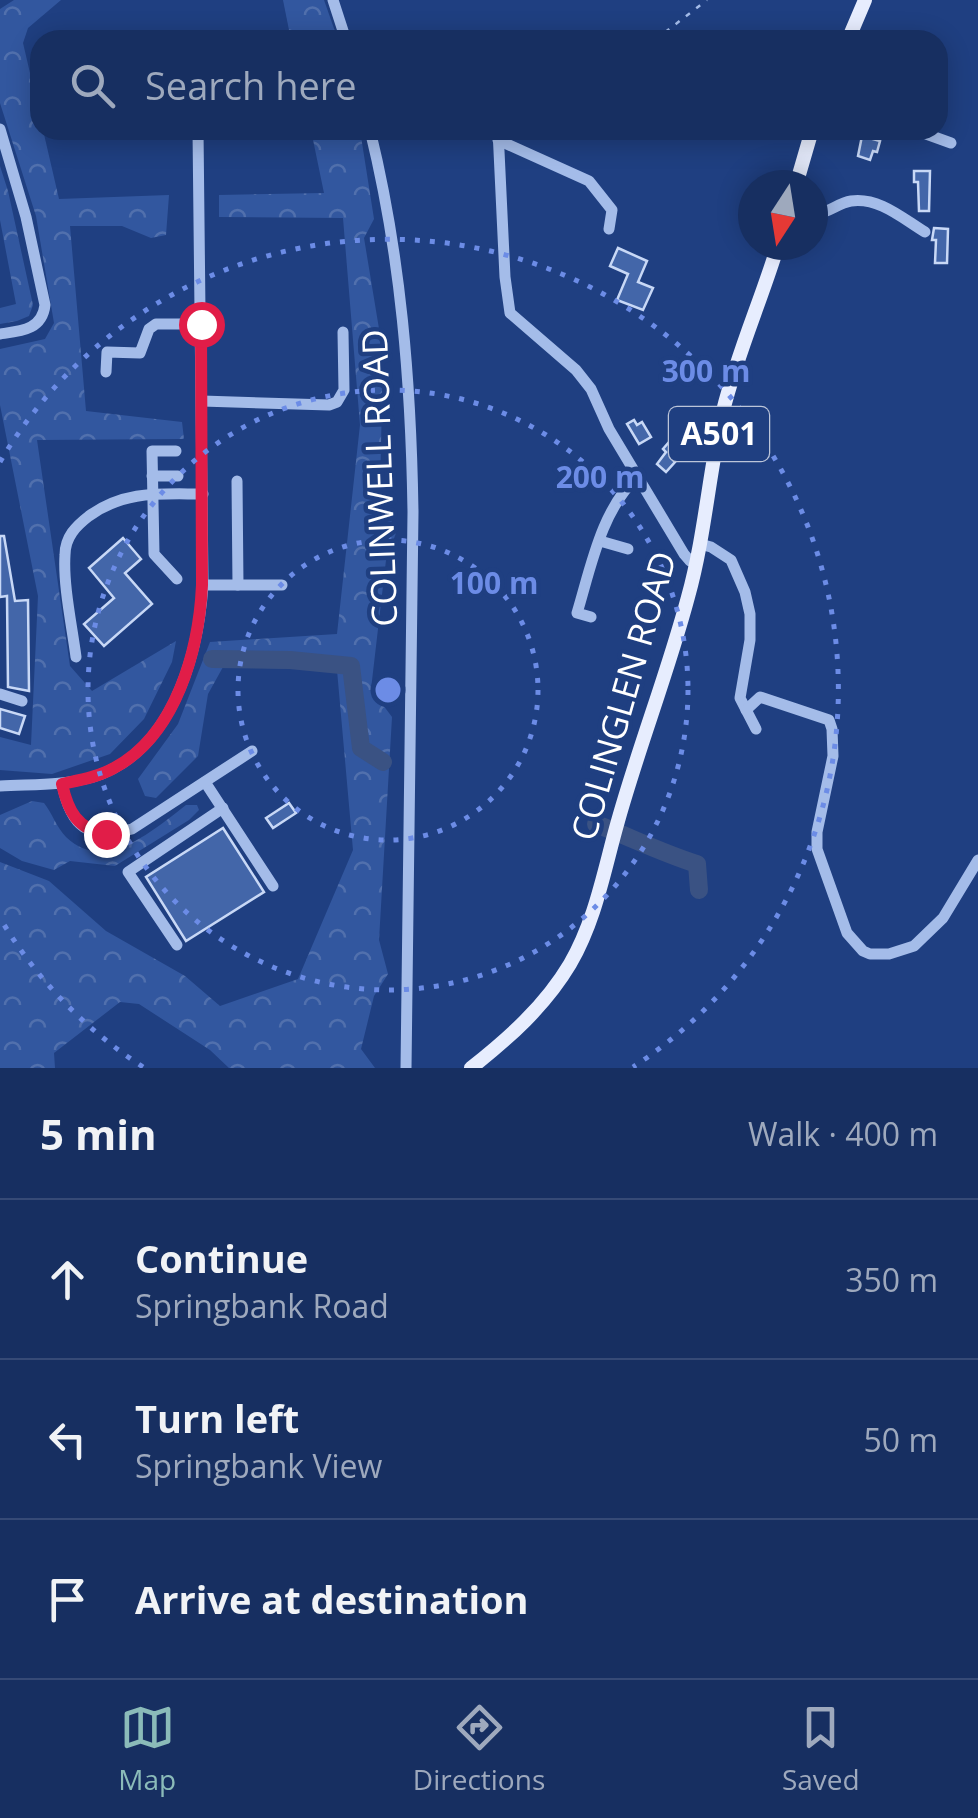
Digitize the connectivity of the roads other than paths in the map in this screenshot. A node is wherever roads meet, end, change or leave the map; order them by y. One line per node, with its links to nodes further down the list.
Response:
1 (332, 0): 3 (street)
2 (865, 0): 4 (main road)
3 (342, 30)
4 (852, 30)
5 (0, 129): 20 (street)
6 (198, 140): 18 (street)
7 (372, 140): 52 (street, COLINWELL ROAD)
8 (498, 140): 26 (street)
9 (508, 140): 15 (street)
10 (809, 140): 13 (main road)
11 (943, 140): 12 (street)
12 (951, 143)
13 (800, 170)
14 (828, 213): 16 (street)
15 (610, 230)
16 (925, 232)
17 (773, 260): 31 (main road, COLINGLEN ROAD / A501)
18 (201, 324): 21 (street); 22 (street)
19 (344, 332): 22 (street)
20 (0, 334)
21 (106, 372)
22 (202, 401): 28 (street)
23 (176, 451): 24 (street)
24 (152, 476): 25 (street); 29 (street)
25 (178, 476)
26 (637, 477): 30 (street); 33 (street)
27 (237, 481): 36 (street)
28 (203, 494): 29 (street); 35 (street)
29 (152, 495): 34 (street); 39 (street)
30 (600, 541): 32 (street); 38 (street)
31 (700, 544): 33 (main road, COLINGLEN ROAD / A501); 42 (street)
32 (628, 549)
33 (696, 562): 53 (main road, COLINGLEN ROAD / A501)
34 (177, 579)
35 (202, 585): 36 (street); 46 (street)
36 (238, 585): 37 (street)
37 (282, 585)
38 (591, 617)
39 (76, 657)
40 (0, 694): 41 (street)
41 (22, 701)
42 (746, 710): 43 (street); 49 (street)
43 (756, 729)
44 (252, 751): 45 (street)
45 (205, 782): 46 (street); 48 (street)
46 (62, 784): 47 (street)
47 (0, 786)
48 (223, 808): 50 (street); 51 (street)
49 (978, 860)
50 (273, 886)
51 (177, 945)
52 (406, 1068)
53 (471, 1068)

